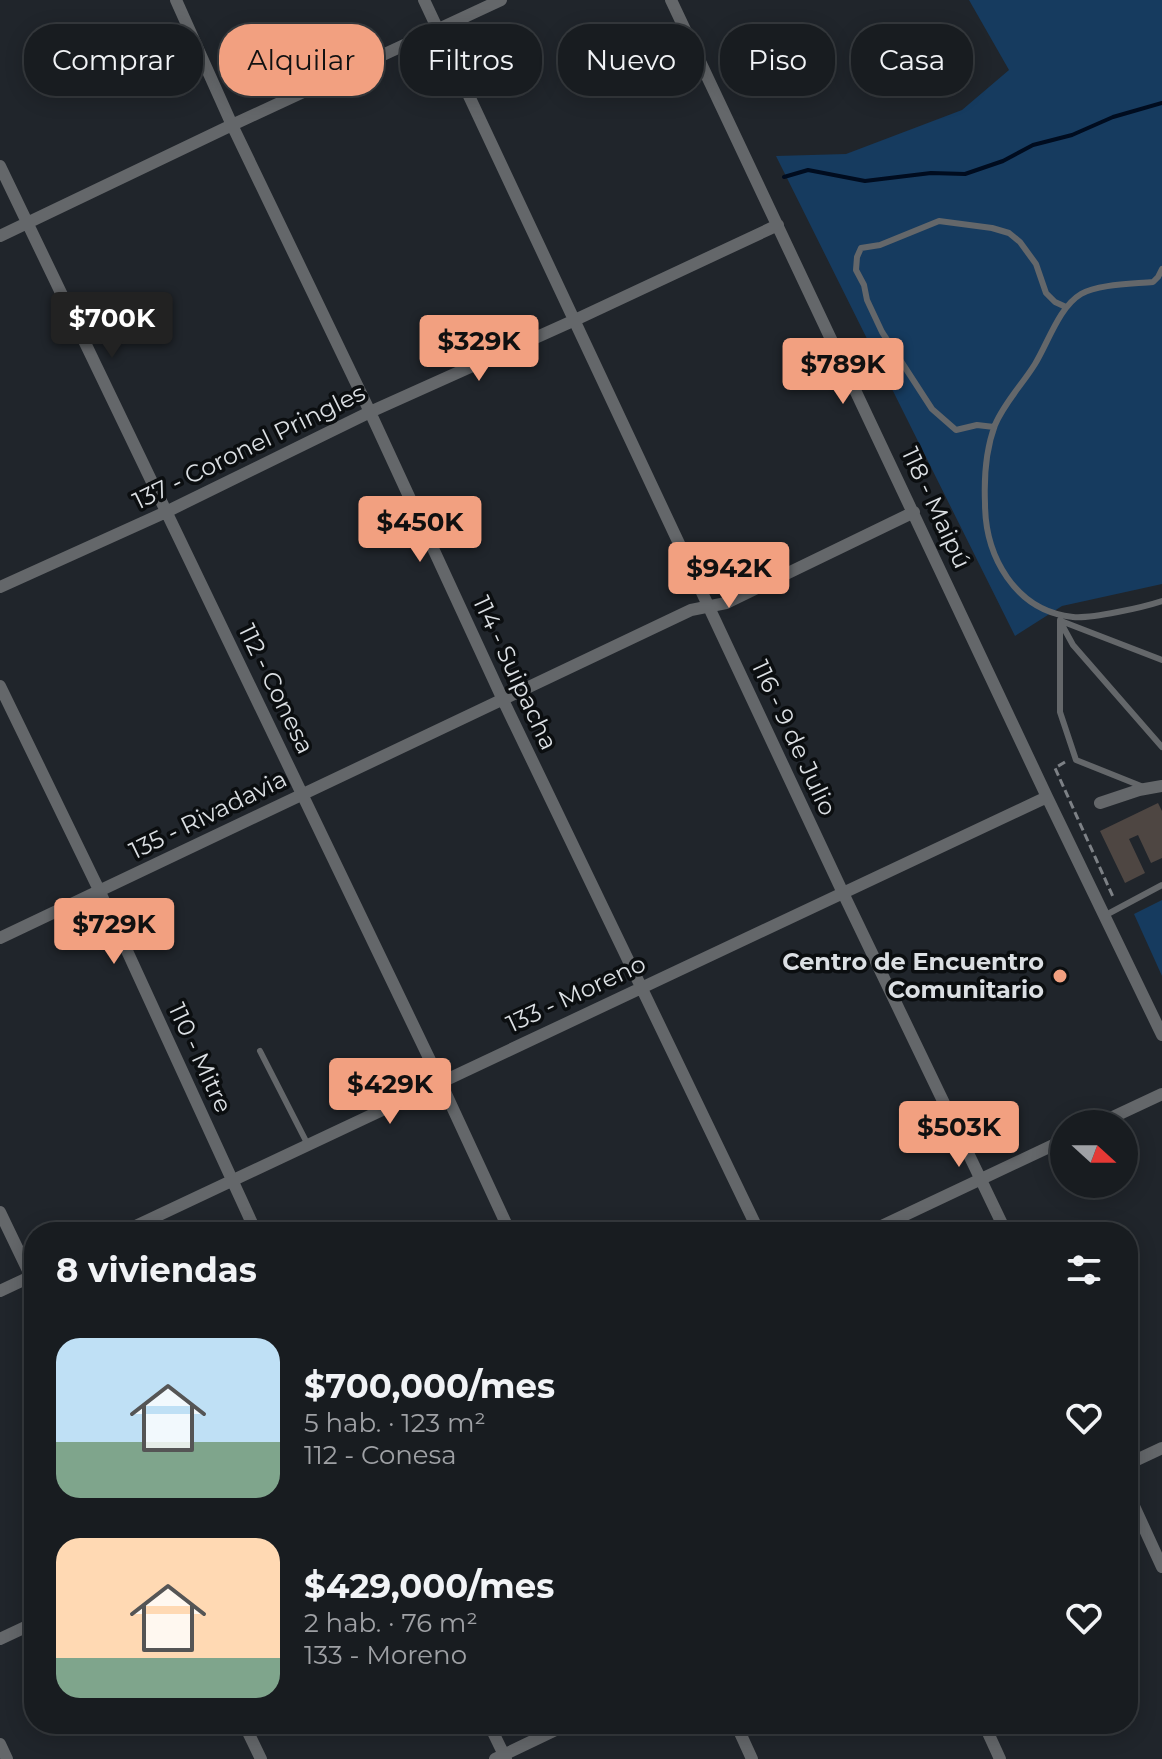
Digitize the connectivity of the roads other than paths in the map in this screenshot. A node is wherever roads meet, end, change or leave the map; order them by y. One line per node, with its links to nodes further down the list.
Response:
1 (176, 0): 9 (street, 114 - Suipacha)
2 (424, 0): 5 (street, 116 - 9 de Julio)
3 (501, 0): 6 (street)
4 (671, 0): 12 (street, 118 - Maipú)
5 (434, 24)
6 (450, 24)
7 (400, 47): 9 (street)
8 (468, 96): 16 (street, 116 - 9 de Julio)
9 (232, 125): 11 (street); 17 (street, 114 - Suipacha)
10 (0, 166): 11 (street, 112 - Conesa)
11 (26, 224): 13 (street); 19 (street, 112 - Conesa)
12 (778, 225): 16 (street, 137 - Coronel Pringles); 20 (street, 118 - Maipú)
13 (0, 236)
14 (1162, 269): 15 (lane)
15 (1066, 307): 18 (lane); 18 (lane)
16 (575, 320): 17 (street, 137 - Coronel Pringles); 23 (street, 116 - 9 de Julio)
17 (370, 412): 19 (street, 137 - Coronel Pringles); 27 (street, 114 - Suipacha)
18 (994, 427): 24 (lane)
19 (166, 512): 21 (street, 137 - Coronel Pringles); 31 (street, 112 - Conesa)
20 (914, 512): 23 (street, 135 - Rivadavia); 32 (street, 118 - Maipú)
21 (0, 587)
22 (1162, 601): 24 (lane)
23 (708, 606): 27 (street, 135 - Rivadavia); 36 (street, 116 - 9 de Julio)
24 (1059, 617): 25 (lane); 28 (lane); 30 (lane)
25 (1162, 660)
26 (0, 686): 35 (street, 110 - Mitre)
27 (503, 700): 31 (street, 135 - Rivadavia); 39 (street, 114 - Suipacha)
28 (1162, 747)
29 (1162, 786): 30 (street)
30 (1147, 788): 33 (street)
31 (302, 794): 35 (street, 135 - Rivadavia); 42 (street, 112 - Conesa)
32 (1047, 797): 36 (street, 133 - Moreno); 37 (street, 118 - Maipú)
33 (1100, 803)
34 (1162, 885): 37 (lane)
35 (100, 892): 38 (street, 135 - Rivadavia); 48 (street, 110 - Mitre)
36 (843, 893): 39 (street, 133 - Moreno); 47 (street, 116 - 9 de Julio)
37 (1104, 916): 40 (street, 118 - Maipú)
38 (0, 938)
39 (641, 988): 42 (street, 133 - Moreno); 53 (street, 114 - Suipacha)
40 (1162, 1035)
41 (260, 1051): 45 (lane)
42 (441, 1083): 45 (street, 133 - Moreno); 52 (street, 112 - Conesa)
43 (1162, 1094): 44 (street)
44 (1128, 1110)
45 (308, 1145): 48 (street, 133 - Moreno)
46 (1050, 1146): 47 (street)
47 (981, 1178): 54 (street); 55 (street, 116 - 9 de Julio)
48 (232, 1180): 50 (street, 133 - Moreno); 51 (street, 110 - Mitre)
49 (0, 1212): 56 (street)
50 (144, 1222)
51 (251, 1222)
52 (505, 1222)
53 (754, 1222)
54 (890, 1222)
55 (1001, 1222)
56 (24, 1260)
57 (24, 1282): 58 (street)
58 (0, 1291)
59 (1162, 1448): 60 (street)
60 (1138, 1459)
61 (1138, 1515): 62 (street)
62 (1162, 1567)
63 (24, 1628): 64 (street)
64 (0, 1639)
65 (249, 1734): 73 (street)
66 (493, 1734): 71 (street)
67 (548, 1734): 71 (street)
68 (741, 1734): 74 (street)
69 (989, 1734): 75 (street)
70 (0, 1744): 72 (street)
71 (501, 1758)
72 (7, 1759)
73 (261, 1759)
74 (752, 1759)
75 (1000, 1759)

